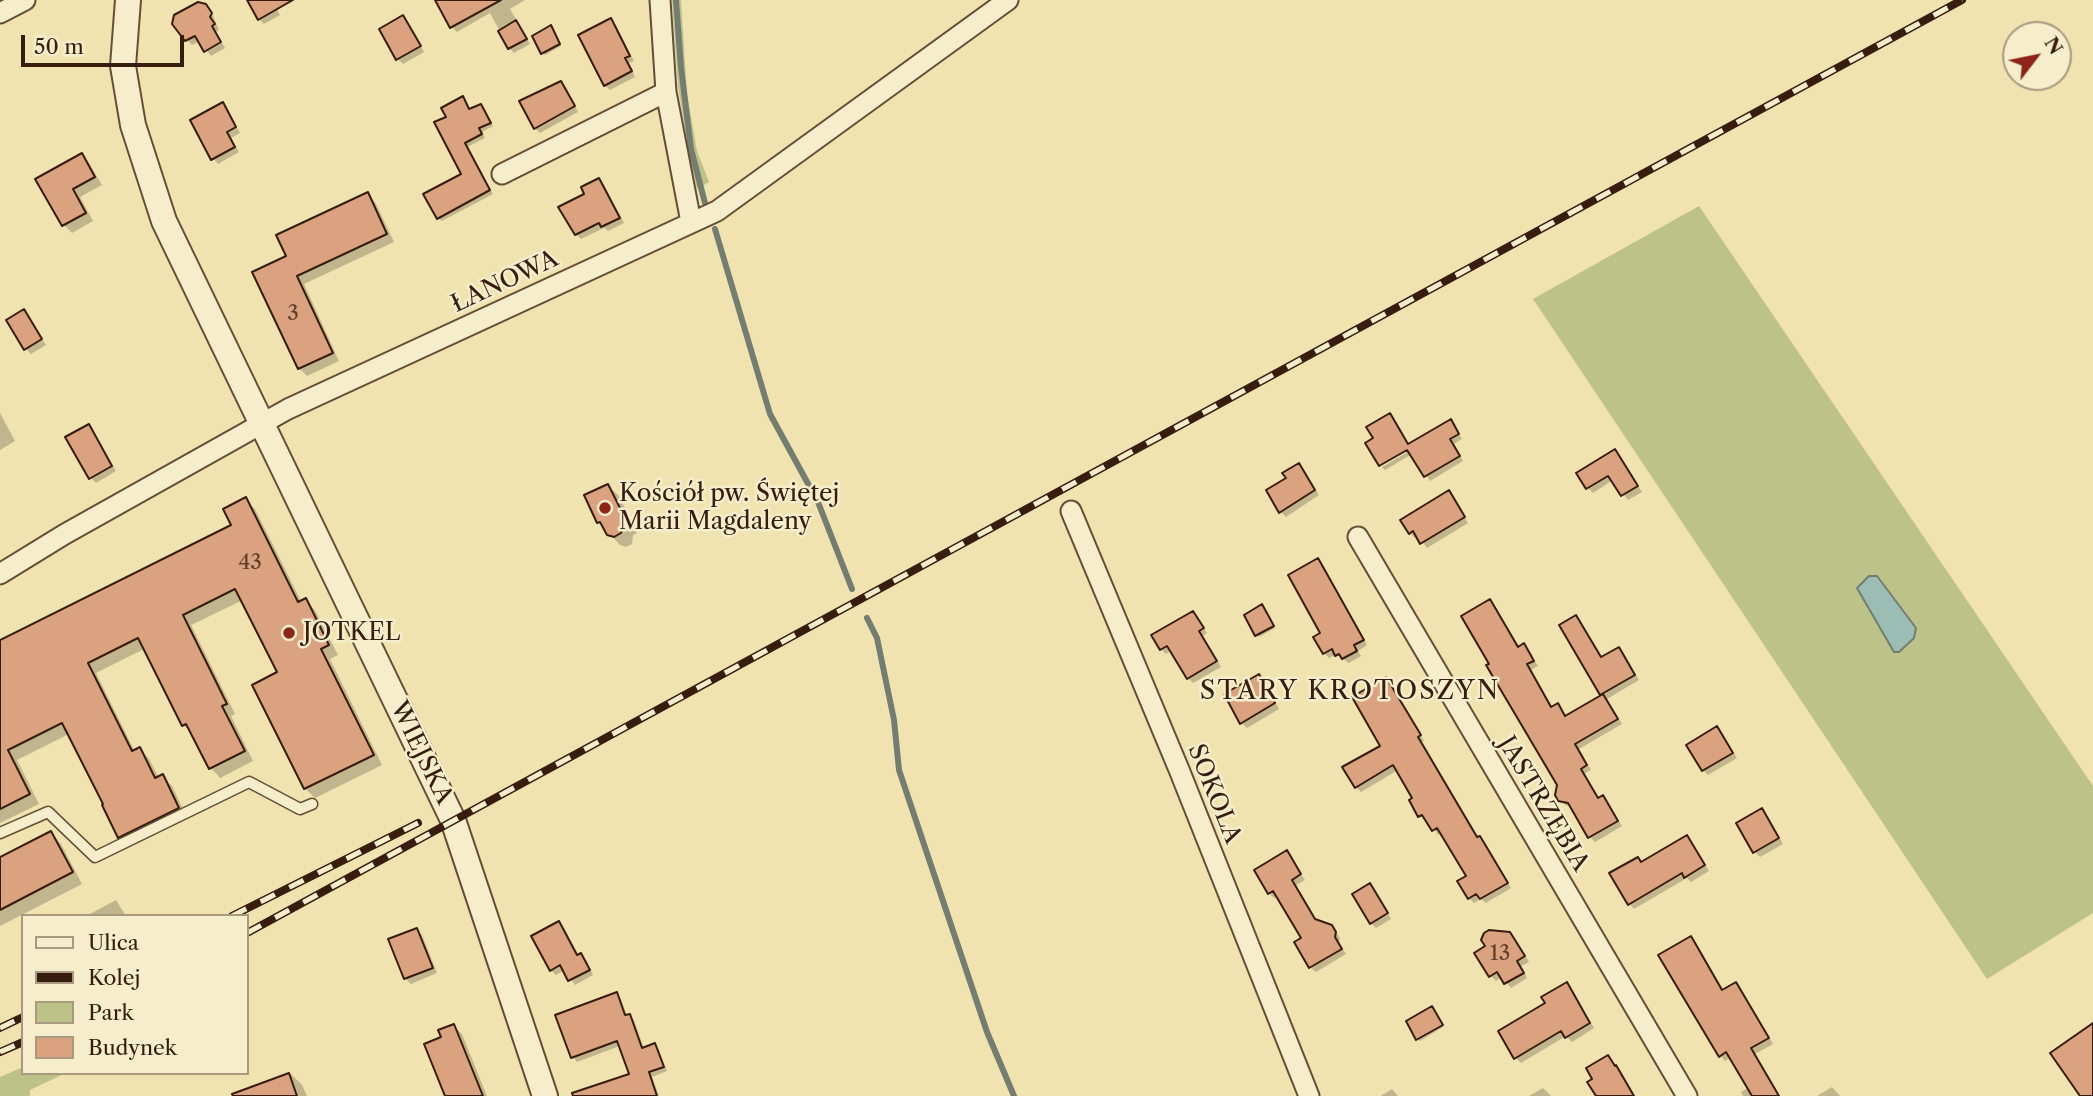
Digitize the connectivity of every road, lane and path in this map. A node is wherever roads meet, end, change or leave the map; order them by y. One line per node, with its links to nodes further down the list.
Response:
1 (25, 0): 5 (street)
2 (128, 0): 9 (street, WIEJSKA)
3 (660, 0): 6 (street)
4 (1008, 0): 8 (street, ŁANOWA)
5 (0, 13)
6 (666, 92): 7 (street); 8 (street)
7 (502, 174)
8 (691, 222): 9 (street, ŁANOWA)
9 (262, 423): 12 (street, ŁANOWA); 15 (street, WIEJSKA)
10 (1071, 511): 16 (street, SOKOLA)
11 (1358, 537): 17 (street, JASTRZĘBIA)
12 (2, 569)
13 (312, 804): 14 (lane)
14 (0, 833)
15 (545, 1096)
16 (1309, 1096)
17 (1687, 1096)

